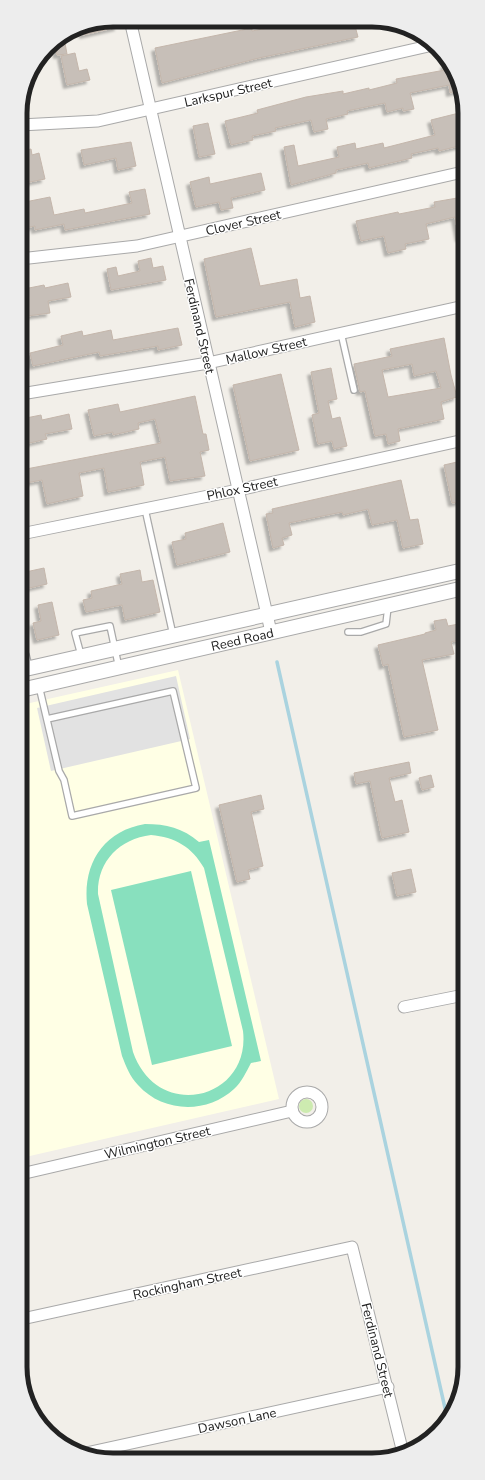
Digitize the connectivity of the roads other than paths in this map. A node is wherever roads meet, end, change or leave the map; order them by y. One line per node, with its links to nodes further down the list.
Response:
1 (132, 27): 3 (street, Ferdinand Street)
2 (426, 47): 3 (street, Larkspur Street)
3 (151, 109): 4 (street, Larkspur Street); 6 (street, Ferdinand Street)
4 (27, 125)
5 (458, 173): 6 (street, Clover Street)
6 (180, 237): 7 (street, Clover Street); 10 (street, Ferdinand Street)
7 (27, 258)
8 (458, 307): 9 (street, Mallow Street)
9 (341, 333): 10 (street, Mallow Street); 11 (lane)
10 (208, 363): 12 (street, Mallow Street); 14 (street, Ferdinand Street)
11 (354, 390)
12 (27, 393)
13 (458, 441): 14 (street, Phlox Street)
14 (238, 490): 15 (street, Phlox Street); 21 (street, Ferdinand Street)
15 (145, 509): 16 (street, Phlox Street); 24 (lane)
16 (27, 533)
17 (458, 571): 18 (street, Reed Road)
18 (384, 589): 20 (street); 21 (street, Reed Road)
19 (458, 589): 20 (street, Reed Road)
20 (388, 604): 22 (street, Reed Road); 23 (lane)
21 (267, 615): 22 (street, Ferdinand Street); 24 (street, Reed Road)
22 (271, 632): 28 (street, Reed Road)
23 (348, 632)
24 (173, 636): 25 (street, Reed Road)
25 (115, 649): 26 (street, Reed Road); 26 (lane); 28 (lane)
26 (81, 656): 27 (street, Reed Road)
27 (27, 665)
28 (119, 668): 29 (street, Reed Road)
29 (39, 686): 30 (street, Reed Road); 31 (lane)
30 (27, 689)
31 (47, 719): 31 (lane)
32 (458, 996): 33 (street)
33 (404, 1007)
34 (292, 1111): 35 (street, Wilmington Street)
35 (27, 1173)
36 (352, 1247): 37 (street, Rockingham Street); 38 (street, Ferdinand Street)
37 (27, 1318)
38 (388, 1387): 39 (street, Ferdinand Street); 40 (street, Dawson Lane)
39 (402, 1447)
40 (96, 1451)

